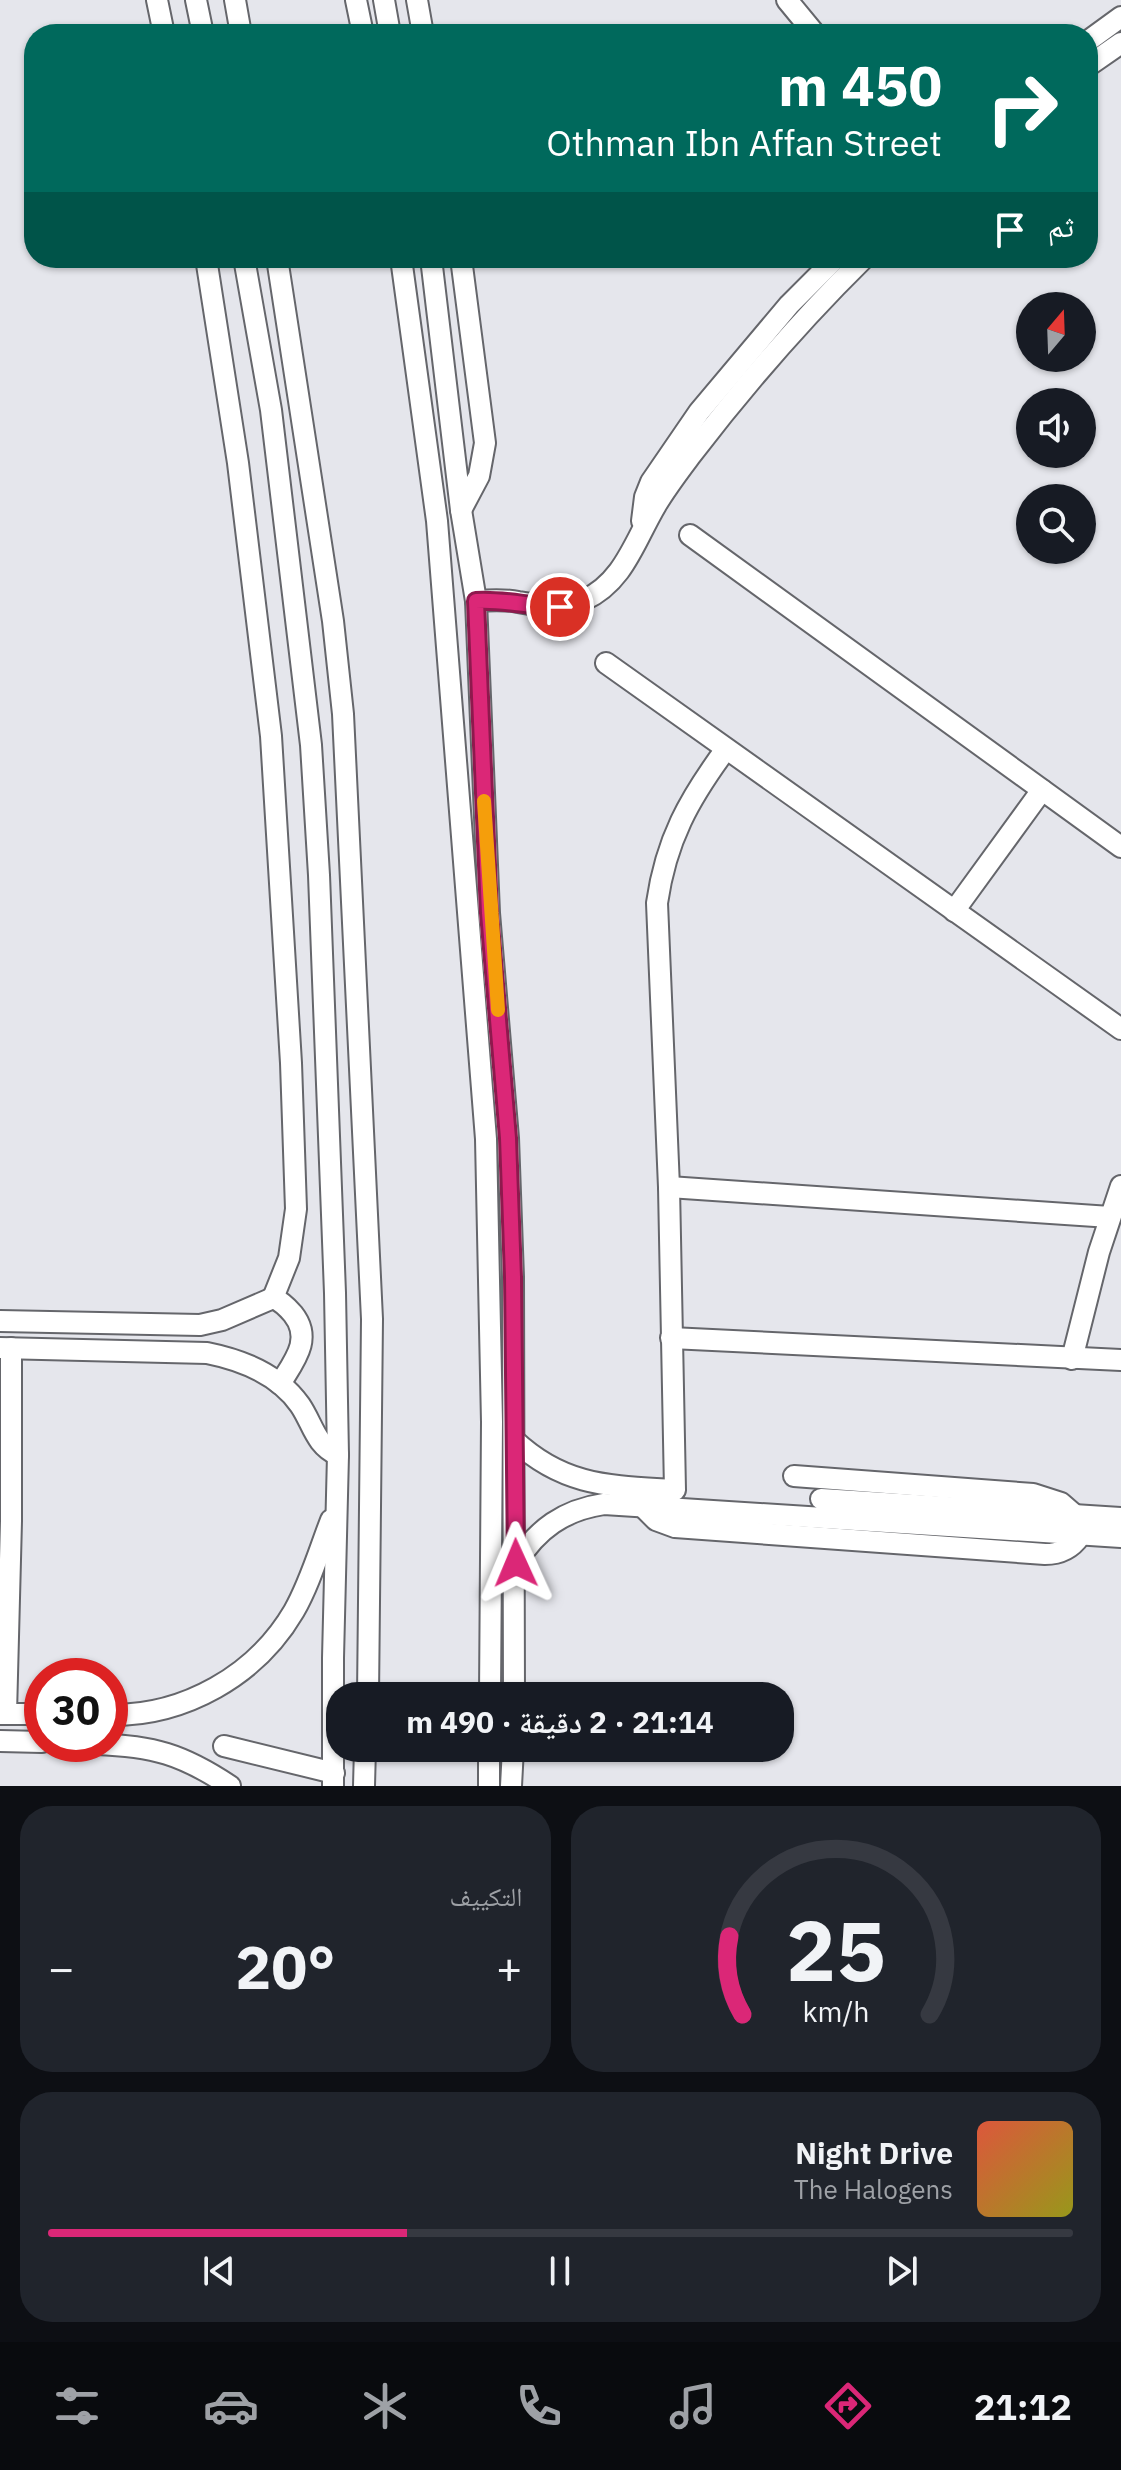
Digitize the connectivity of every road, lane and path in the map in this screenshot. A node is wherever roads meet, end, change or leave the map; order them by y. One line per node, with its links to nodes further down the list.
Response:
1 (157, 0): 9 (street)
2 (196, 0): 10 (street)
3 (235, 0): 11 (street)
4 (356, 0): 12 (street)
5 (384, 0): 13 (street)
6 (417, 0): 14 (street)
7 (787, 0): 15 (street)
8 (1121, 17): 16 (street)
9 (162, 24)
10 (201, 24)
11 (239, 24)
12 (370, 24)
13 (377, 24)
14 (421, 24)
15 (807, 24)
16 (1098, 34)
17 (1121, 43): 18 (street)
18 (1098, 59)
19 (208, 268): 40 (street)
20 (246, 268): 48 (street)
21 (279, 268): 57 (street)
22 (402, 268): 58 (street)
23 (432, 268): 27 (street)
24 (462, 268): 27 (street)
25 (826, 268): 28 (street)
26 (854, 268): 28 (street)
27 (461, 510): 30 (street)
28 (642, 530): 30 (street)
29 (690, 535): 33 (street)
30 (476, 601): 47 (street)
31 (606, 663): 32 (street)
32 (726, 749): 35 (street); 38 (street)
33 (1042, 790): 34 (street); 35 (street)
34 (1121, 847)
35 (954, 911): 36 (street)
36 (1121, 1029)
37 (1121, 1186): 39 (street)
38 (669, 1187): 39 (street); 42 (street)
39 (1110, 1217): 44 (street)
40 (273, 1298): 41 (street); 46 (street)
41 (0, 1321)
42 (671, 1338): 44 (street); 47 (street)
43 (6, 1348): 46 (street); 53 (street)
44 (1072, 1359): 45 (street)
45 (1121, 1360)
46 (280, 1384): 48 (street)
47 (514, 1440): 56 (street)
48 (338, 1455): 51 (street)
49 (794, 1476): 54 (street)
50 (821, 1499): 54 (street)
51 (337, 1505): 62 (street); 70 (street)
52 (1121, 1518): 54 (street)
53 (6, 1521): 60 (street)
54 (1078, 1526): 55 (street); 56 (street)
55 (1121, 1537)
56 (516, 1563): 59 (street)
57 (368, 1682)
58 (490, 1682)
59 (514, 1682)
60 (3, 1714): 61 (street)
61 (24, 1714)
62 (128, 1714)
63 (0, 1741): 64 (street)
64 (24, 1742)
65 (128, 1745): 71 (street)
66 (224, 1746): 70 (street)
67 (365, 1762): 72 (street)
68 (489, 1762): 73 (street)
69 (512, 1762): 74 (street)
70 (333, 1781): 72 (street)
71 (230, 1786)
72 (364, 1786)
73 (489, 1786)
74 (511, 1786)

